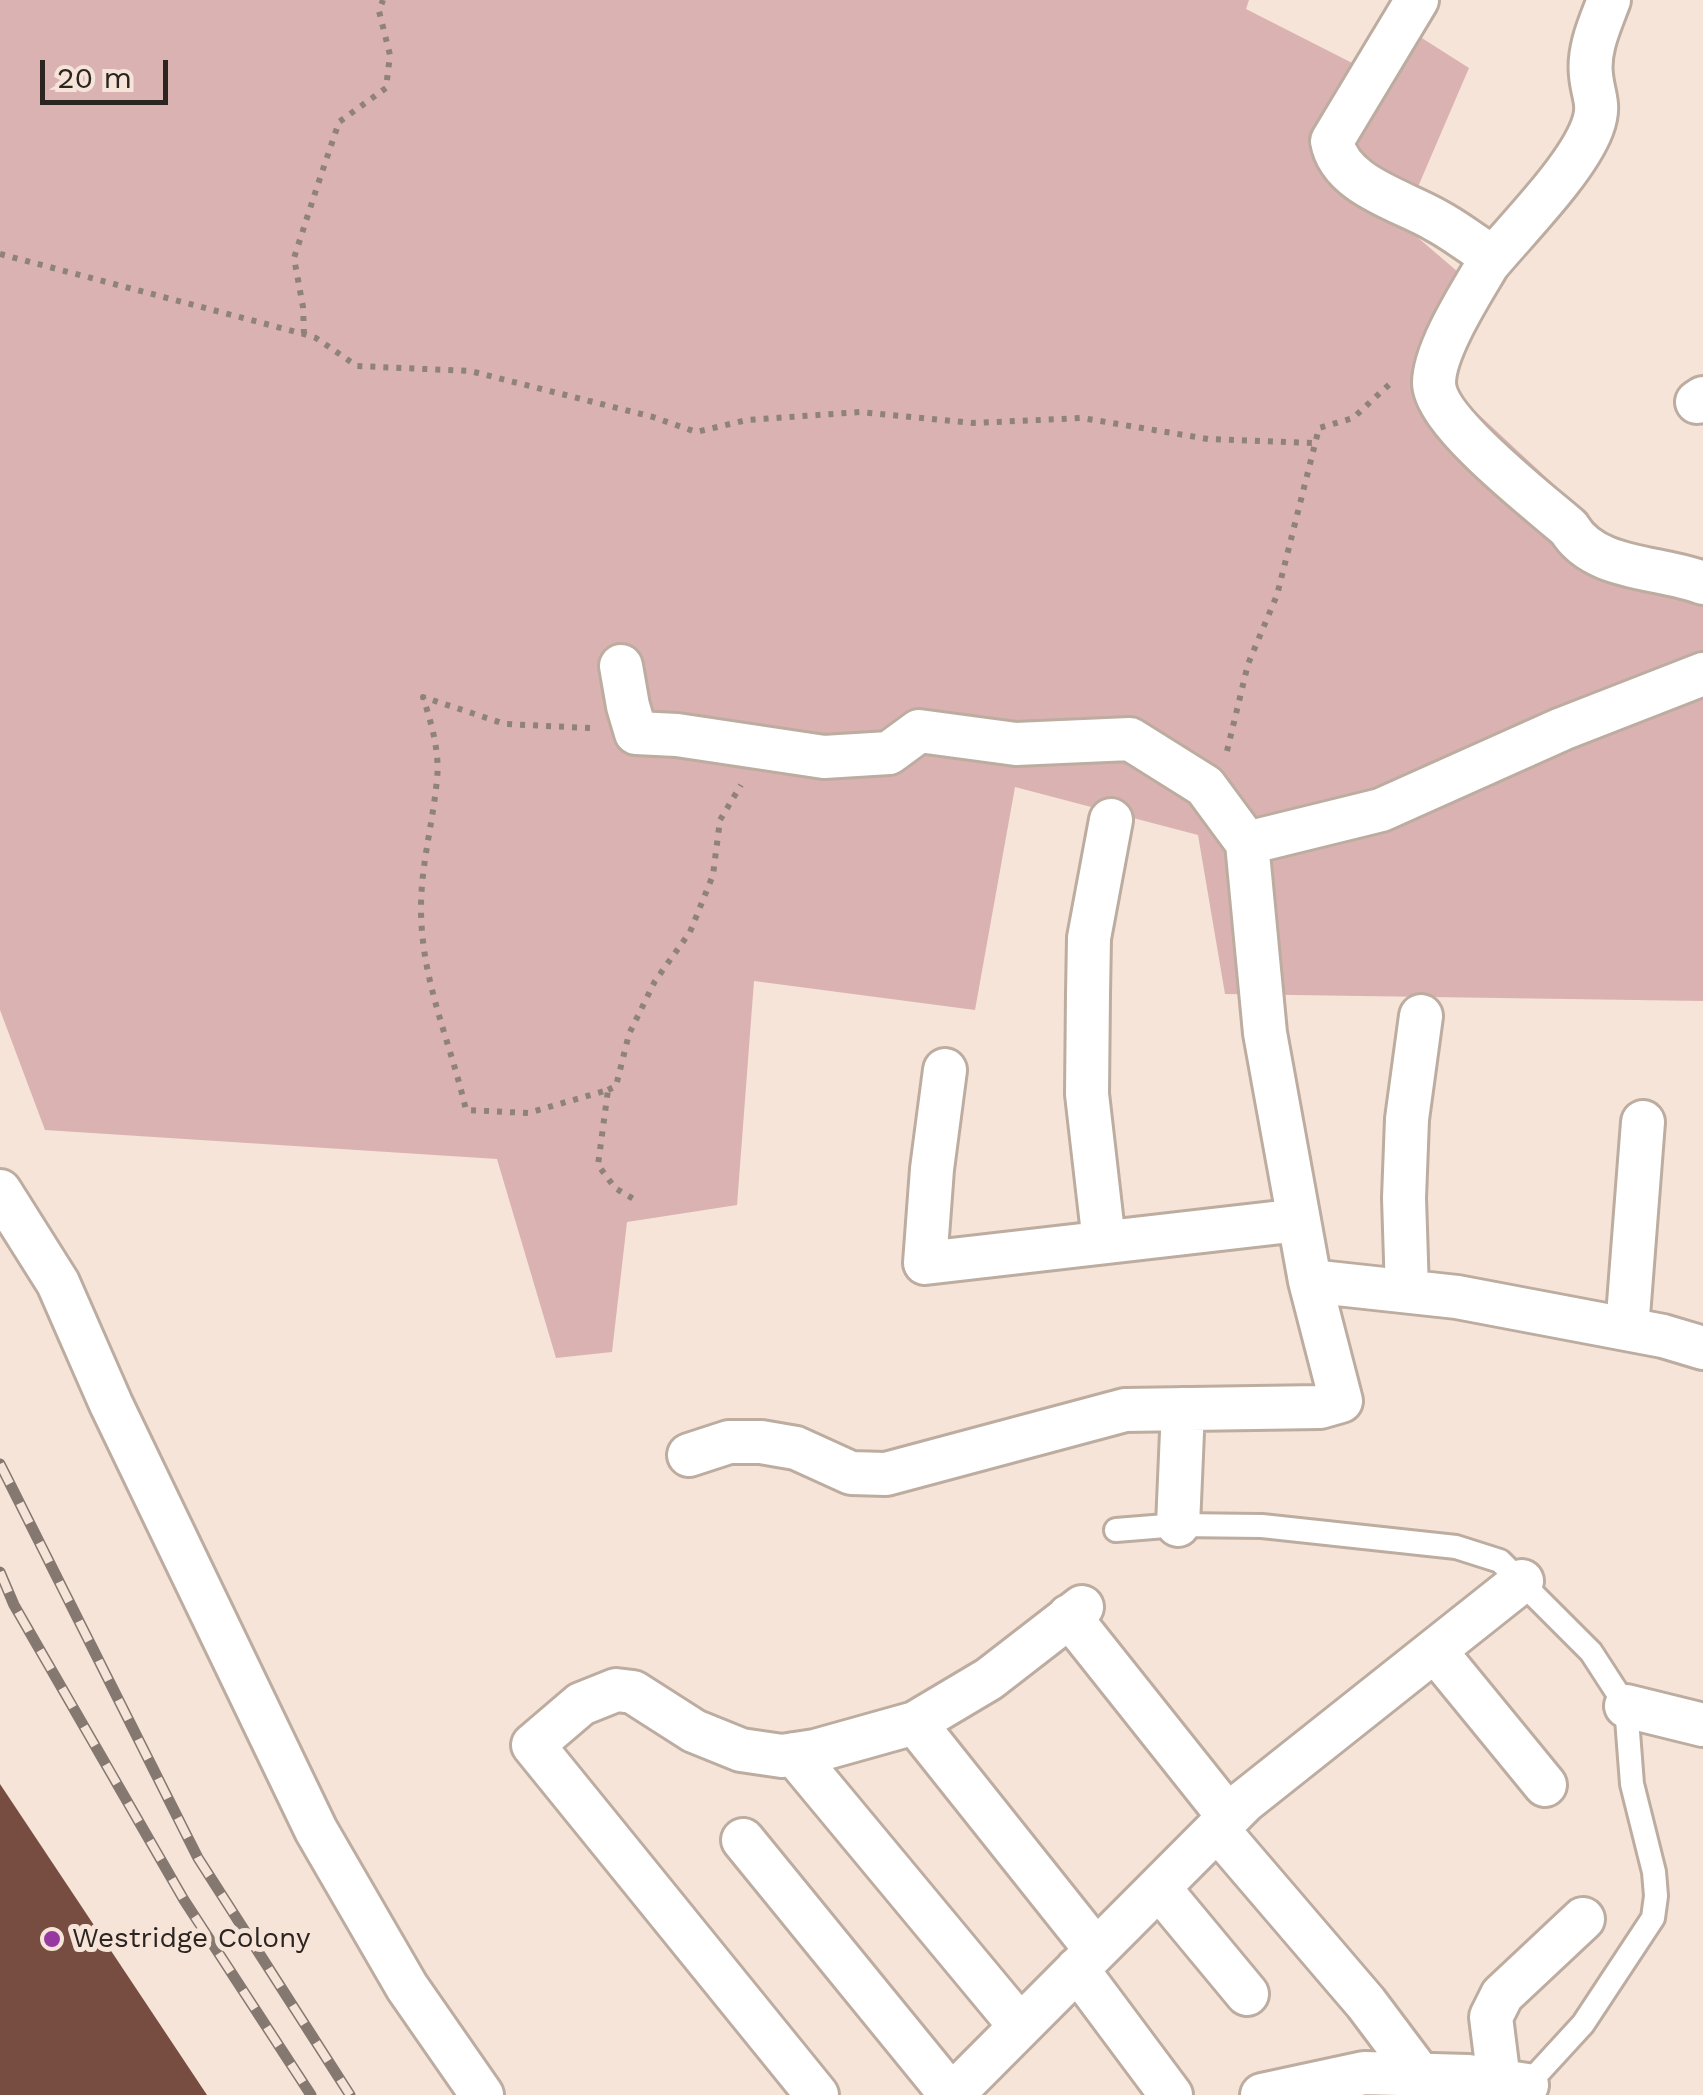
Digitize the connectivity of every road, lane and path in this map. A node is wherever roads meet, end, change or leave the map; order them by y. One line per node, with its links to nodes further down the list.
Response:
1 (383, 0): 6 (path)
2 (1417, 0): 5 (street)
3 (1609, 0): 5 (street)
4 (0, 254): 6 (path)
5 (1488, 264): 9 (street)
6 (304, 334): 8 (path)
7 (1404, 372): 8 (path)
8 (1314, 442): 14 (path)
9 (1703, 583)
10 (621, 666): 12 (street)
11 (1703, 674): 16 (street)
12 (636, 733): 13 (street); 19 (path)
13 (754, 746): 16 (street); 19 (path)
14 (1224, 764)
15 (1111, 820): 24 (street)
16 (1248, 843): 23 (street)
17 (1422, 1016): 26 (street)
18 (945, 1070): 24 (street)
19 (608, 1090): 22 (path)
20 (1643, 1122): 27 (street)
21 (0, 1191): 49 (street)
22 (637, 1201)
23 (1299, 1220): 24 (street); 25 (street)
24 (1104, 1242)
25 (1310, 1281): 26 (street); 29 (street)
26 (1407, 1292): 27 (street)
27 (1628, 1329): 28 (street)
28 (1703, 1348)
29 (1183, 1409): 30 (street); 31 (street)
30 (689, 1455)
31 (1178, 1525): 32 (lane); 33 (lane)
32 (1116, 1530)
33 (1522, 1581): 34 (street); 35 (lane)
34 (1436, 1652): 39 (street); 40 (street)
35 (1626, 1706): 37 (street); 48 (lane)
36 (915, 1723): 38 (street); 40 (street); 44 (street)
37 (1703, 1725)
38 (794, 1754): 46 (street); 50 (street)
39 (1545, 1785)
40 (1223, 1823): 42 (street); 47 (street)
41 (743, 1840): 51 (street)
42 (1158, 1888): 44 (street); 45 (street)
43 (1583, 1919): 48 (street)
44 (1086, 1960): 46 (street); 52 (street)
45 (1247, 1994)
46 (1020, 2026): 51 (street)
47 (1420, 2075): 48 (street); 53 (street)
48 (1518, 2087)
49 (482, 2095)
50 (818, 2095)
51 (951, 2095)
52 (1171, 2095)
53 (1262, 2095)

